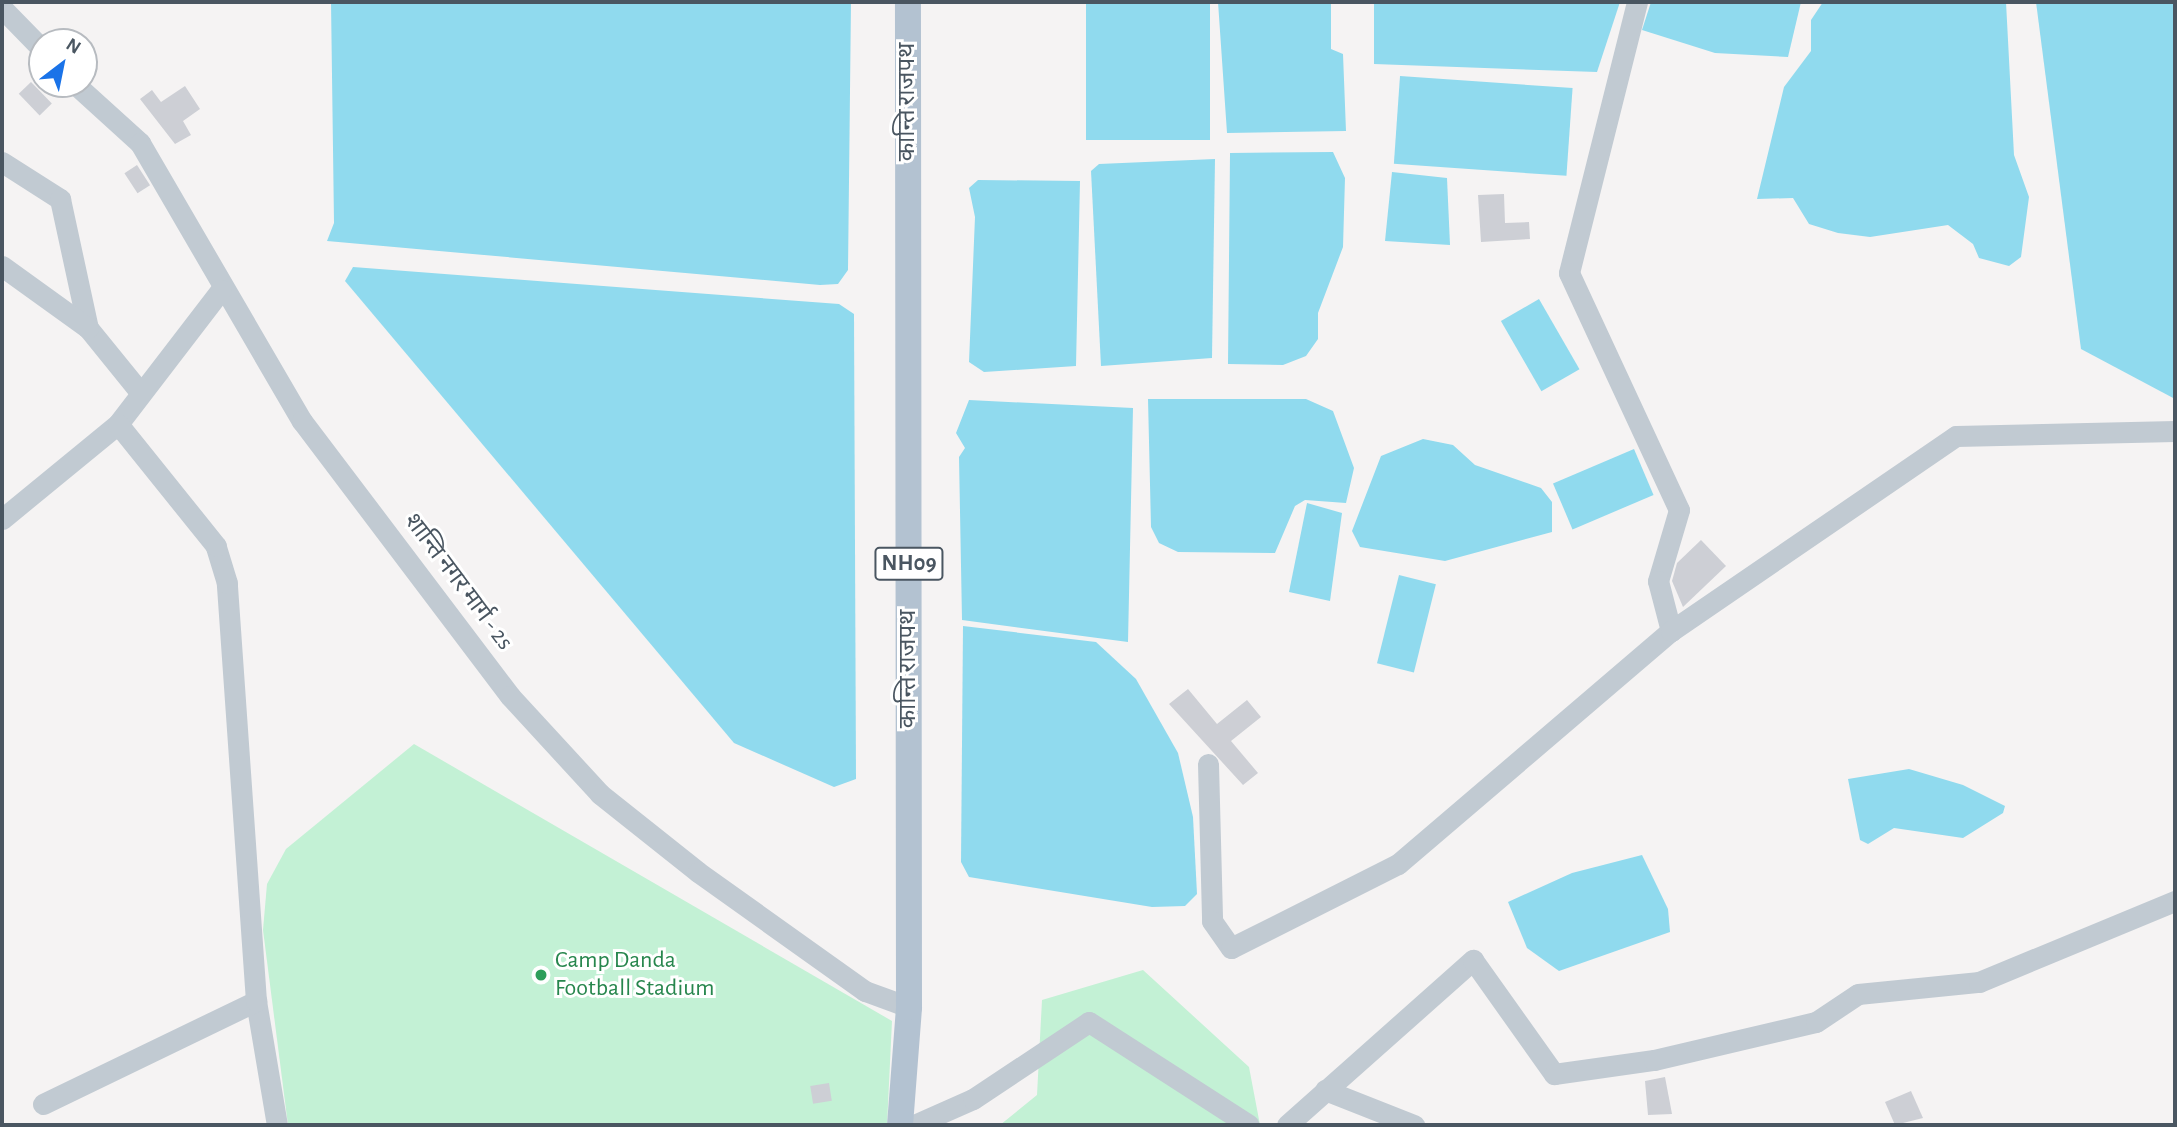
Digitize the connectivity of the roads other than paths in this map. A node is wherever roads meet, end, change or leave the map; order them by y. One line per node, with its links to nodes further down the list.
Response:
1 (908, 2): 18 (main road, कान्ति राजपथ / NH09)
2 (1637, 2): 14 (street)
3 (2, 8): 4 (street)
4 (28, 35)
5 (90, 98): 8 (street, शान्ति नगर मार्ग - 2s)
6 (2, 162): 9 (street)
7 (2, 266): 9 (street)
8 (221, 290): 10 (street); 18 (street, शान्ति नगर मार्ग - 2s)
9 (88, 328): 10 (street)
10 (139, 391): 11 (street)
11 (118, 424): 13 (street); 17 (street)
12 (2175, 431): 14 (street)
13 (2, 519)
14 (1671, 631): 15 (street)
15 (1208, 764)
16 (2175, 901): 19 (street)
17 (256, 1001): 20 (street); 21 (street)
18 (909, 1007): 22 (main road, कान्ति राजपथ / NH09)
19 (1325, 1090): 25 (street); 26 (street)
20 (43, 1104)
21 (277, 1125)
22 (900, 1125)
23 (914, 1125): 24 (street)
24 (1249, 1125)
25 (1287, 1125)
26 (1414, 1125)

